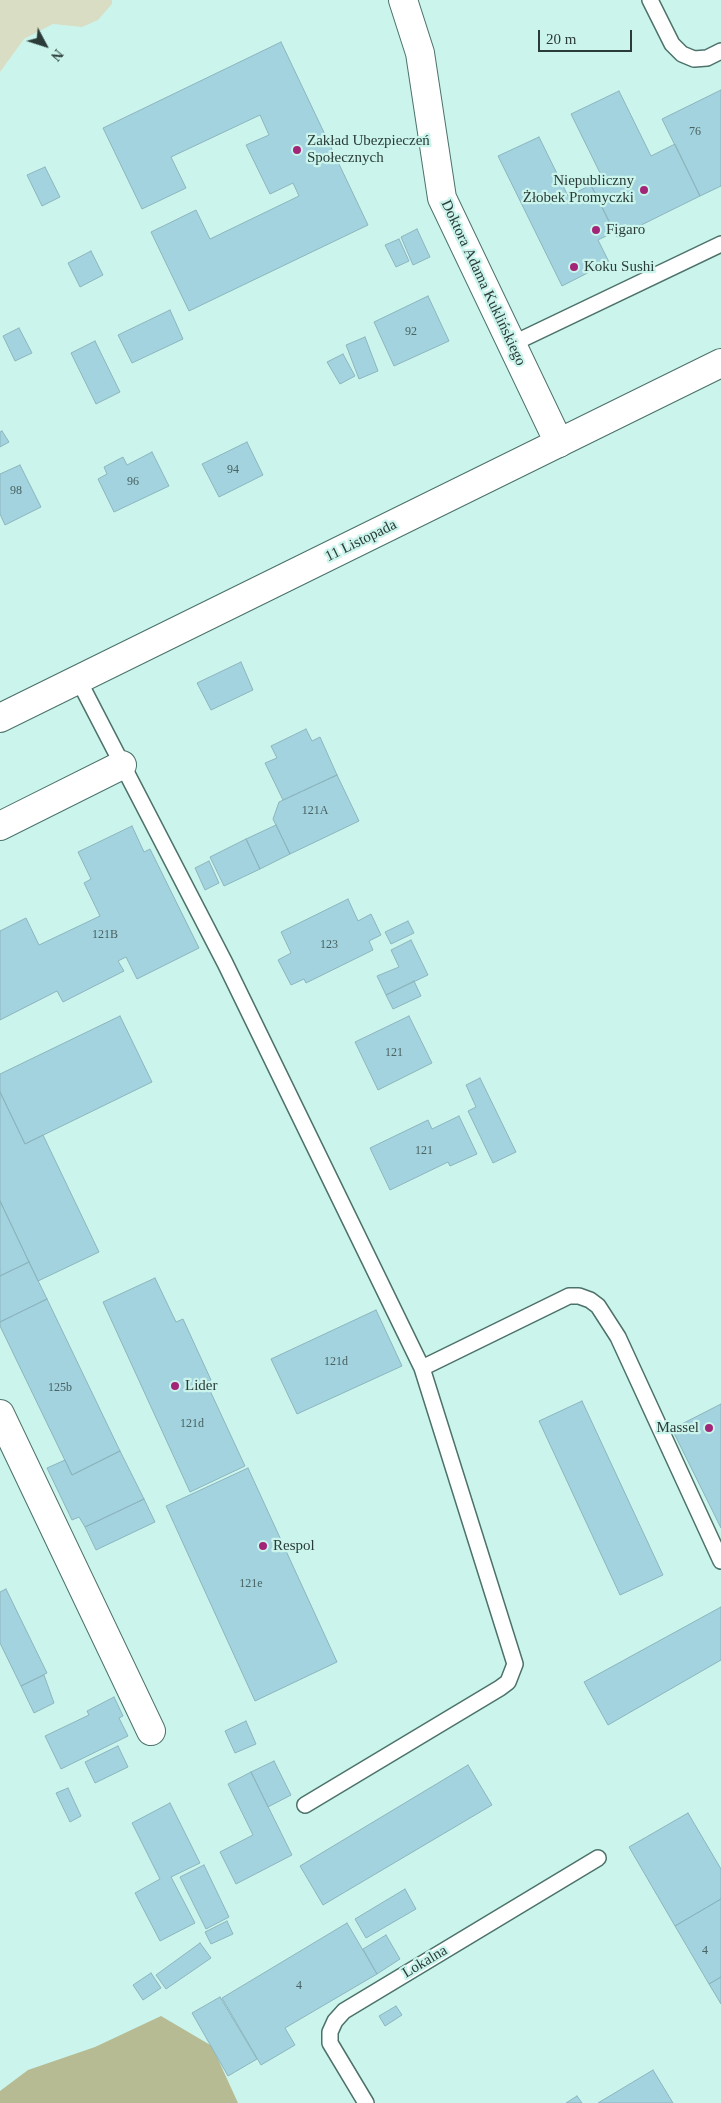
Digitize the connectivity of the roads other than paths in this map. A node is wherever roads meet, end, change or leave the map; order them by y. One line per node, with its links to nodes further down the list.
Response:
1 (403, 0): 5 (street, Doktora Adama Kuklińskiego)
2 (650, 0): 3 (lane)
3 (721, 51)
4 (721, 244): 5 (lane)
5 (512, 344): 7 (street, Doktora Adama Kuklińskiego)
6 (721, 363): 7 (street, 11 Listopada)
7 (559, 443): 8 (street, 11 Listopada)
8 (78, 679): 9 (street, 11 Listopada); 10 (lane)
9 (0, 718)
10 (122, 765): 11 (street); 12 (lane)
11 (0, 826)
12 (422, 1368): 14 (lane); 16 (lane)
13 (0, 1414): 15 (street)
14 (721, 1560)
15 (152, 1731)
16 (305, 1806)
17 (598, 1858): 18 (lane, Lokalna)
18 (366, 2103)

